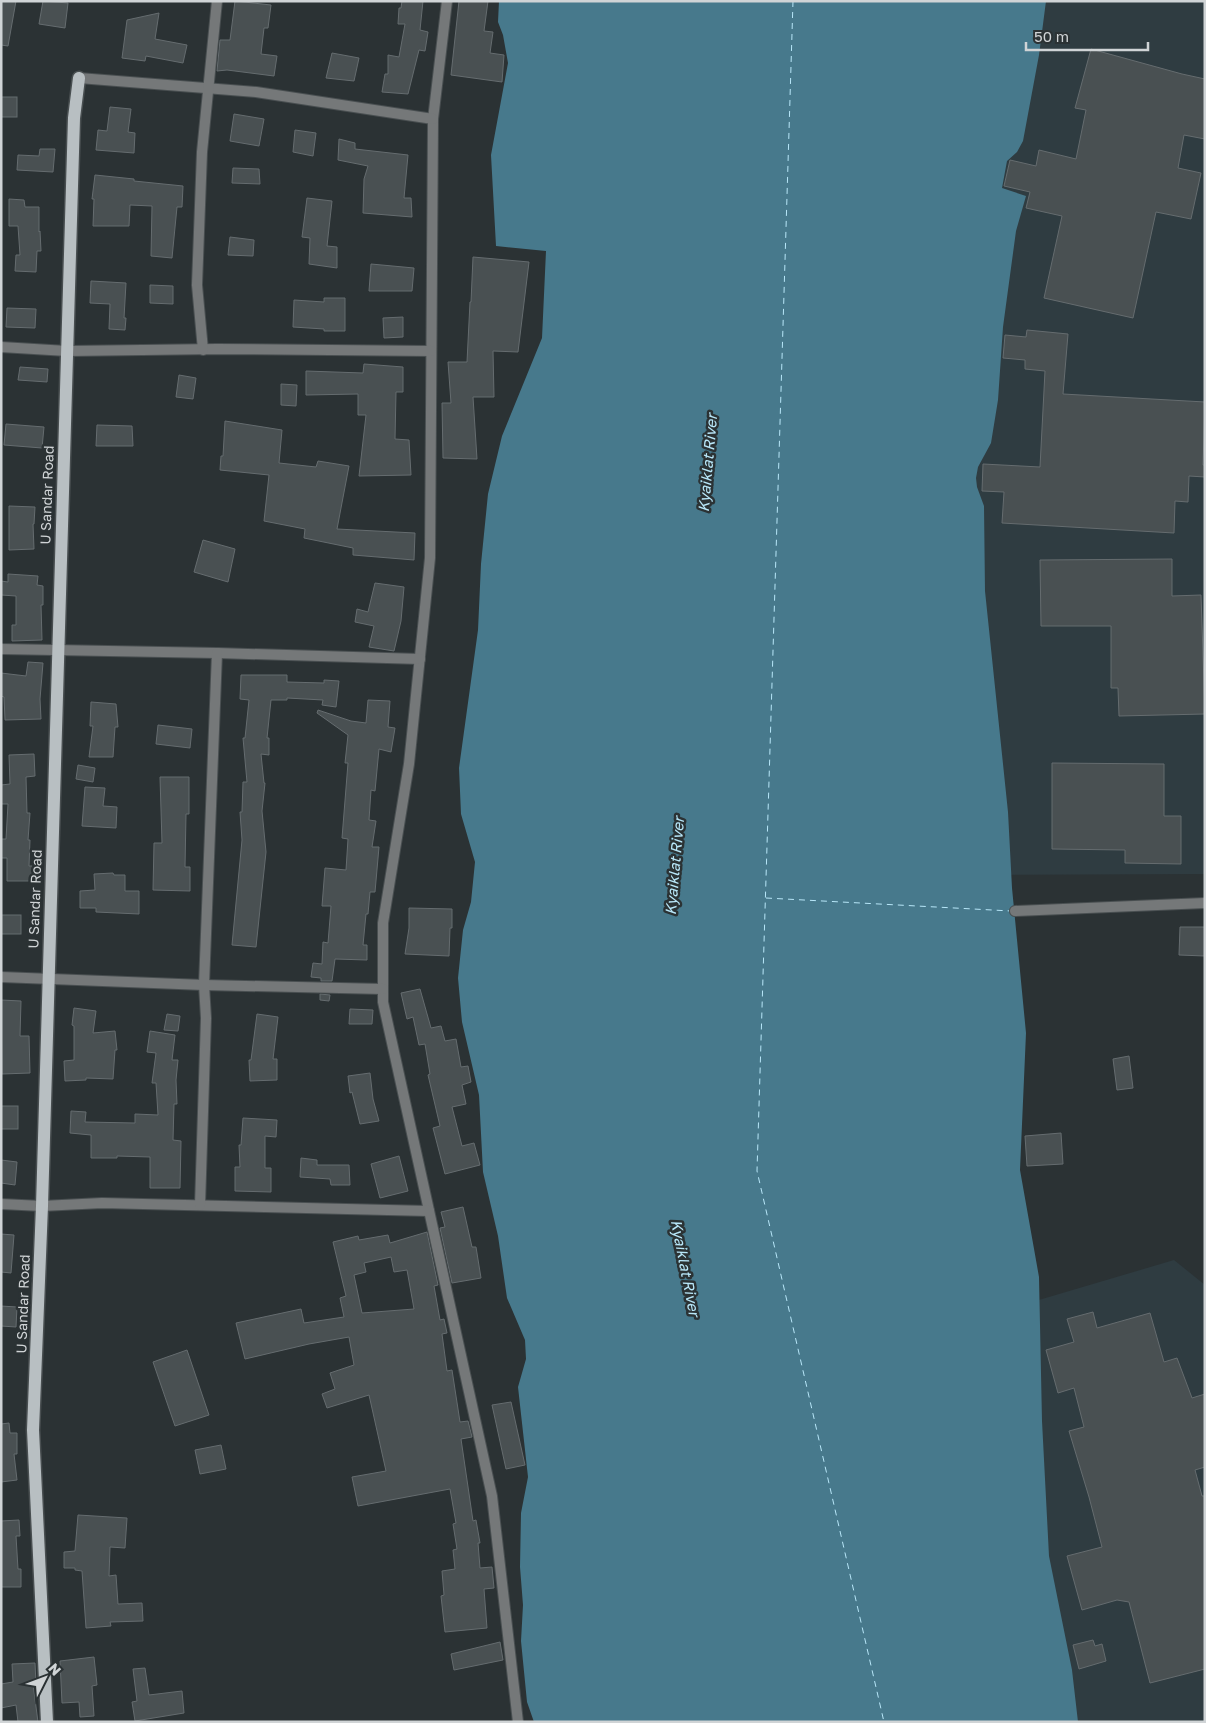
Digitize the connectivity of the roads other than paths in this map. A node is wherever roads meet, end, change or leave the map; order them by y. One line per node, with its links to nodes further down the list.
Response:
1 (217, 1): 4 (street)
2 (448, 1): 5 (street)
3 (79, 78): 4 (street); 7 (main road, U Sandar Road)
4 (208, 88): 5 (street); 8 (street)
5 (433, 119): 9 (street)
6 (1, 347): 7 (street)
7 (67, 350): 8 (street); 11 (main road, U Sandar Road)
8 (203, 350): 9 (street)
9 (431, 351): 13 (street)
10 (1, 649): 11 (street)
11 (58, 651): 12 (street); 17 (main road, U Sandar Road)
12 (217, 653): 13 (street); 18 (street)
13 (420, 659): 19 (street)
14 (1205, 903): 15 (street)
15 (1015, 911)
16 (1, 977): 17 (street)
17 (47, 979): 18 (street); 22 (main road, U Sandar Road)
18 (204, 985): 19 (street); 21 (street)
19 (383, 989): 23 (street)
20 (1, 1204): 22 (street)
21 (200, 1205): 22 (street); 23 (street)
22 (42, 1206): 24 (main road, U Sandar Road)
23 (429, 1211): 25 (street)
24 (47, 1722)
25 (518, 1722)

